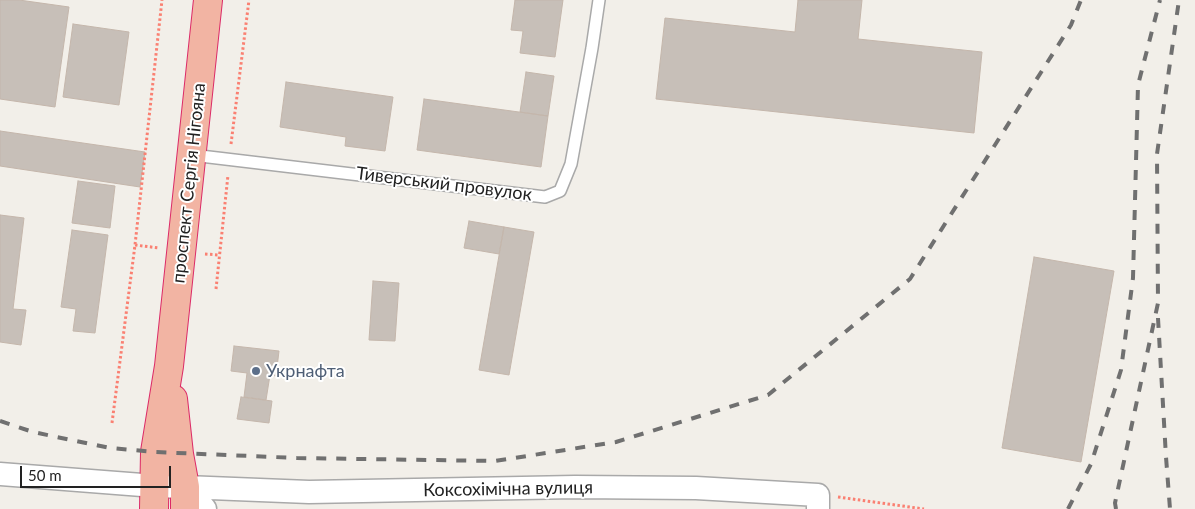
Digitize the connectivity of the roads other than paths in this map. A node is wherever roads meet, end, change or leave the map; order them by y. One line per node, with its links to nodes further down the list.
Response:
1 (208, 0): 3 (highway, проспект Сергія Нігояна)
2 (599, 0): 3 (lane, Тиверський провулок)
3 (192, 155): 4 (highway, проспект Сергія Нігояна)
4 (169, 366): 6 (highway, проспект Сергія Нігояна); 7 (highway, проспект Сергія Нігояна)
5 (0, 474): 6 (street)
6 (155, 498): 7 (street, Коксохімічна вулиця)
7 (185, 498): 8 (street, Коксохімічна вулиця); 9 (street)
8 (818, 502)
9 (205, 509)

